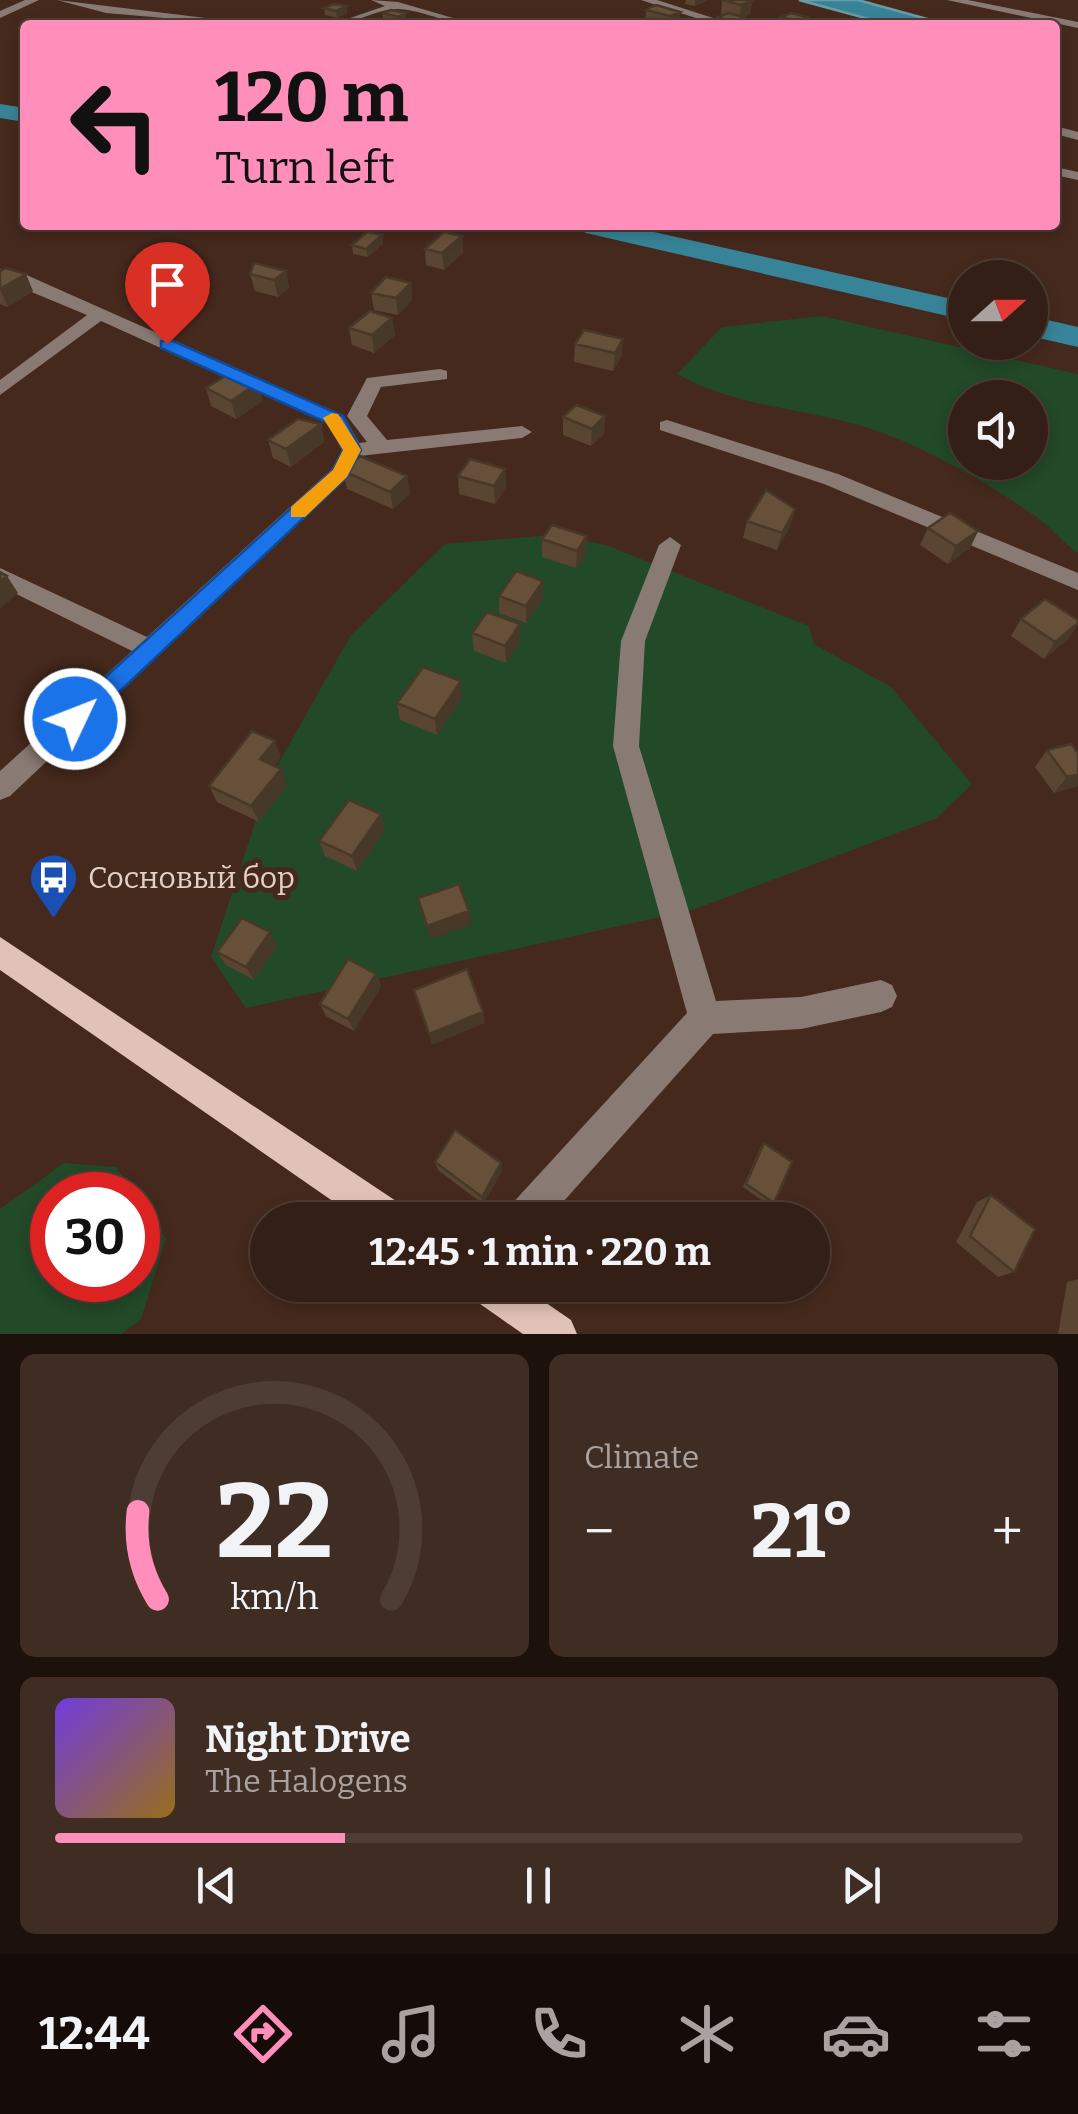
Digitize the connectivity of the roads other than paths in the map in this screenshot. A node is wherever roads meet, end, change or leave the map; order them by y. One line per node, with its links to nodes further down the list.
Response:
1 (34, 0): 7 (street)
2 (62, 0): 8 (street)
3 (376, 0): 6 (street)
4 (646, 0): 11 (street)
5 (952, 0): 12 (street)
6 (399, 5): 9 (street); 10 (street)
7 (0, 15)
8 (195, 20)
9 (352, 20)
10 (454, 20)
11 (712, 20)
12 (1053, 20)
13 (0, 274): 14 (street)
14 (98, 314): 16 (street); 20 (street)
15 (440, 375): 19 (street)
16 (0, 389)
17 (667, 426): 23 (street)
18 (522, 432): 19 (street)
19 (382, 447): 20 (street)
20 (352, 450): 24 (street)
21 (670, 545): 28 (street)
22 (0, 576): 24 (street)
23 (1078, 582)
24 (150, 649): 25 (street)
25 (0, 788)
26 (0, 952): 29 (main road)
27 (881, 996): 28 (street)
28 (705, 1018): 30 (street)
29 (366, 1202)
30 (538, 1202)
31 (511, 1302): 32 (main road)
32 (557, 1334)

